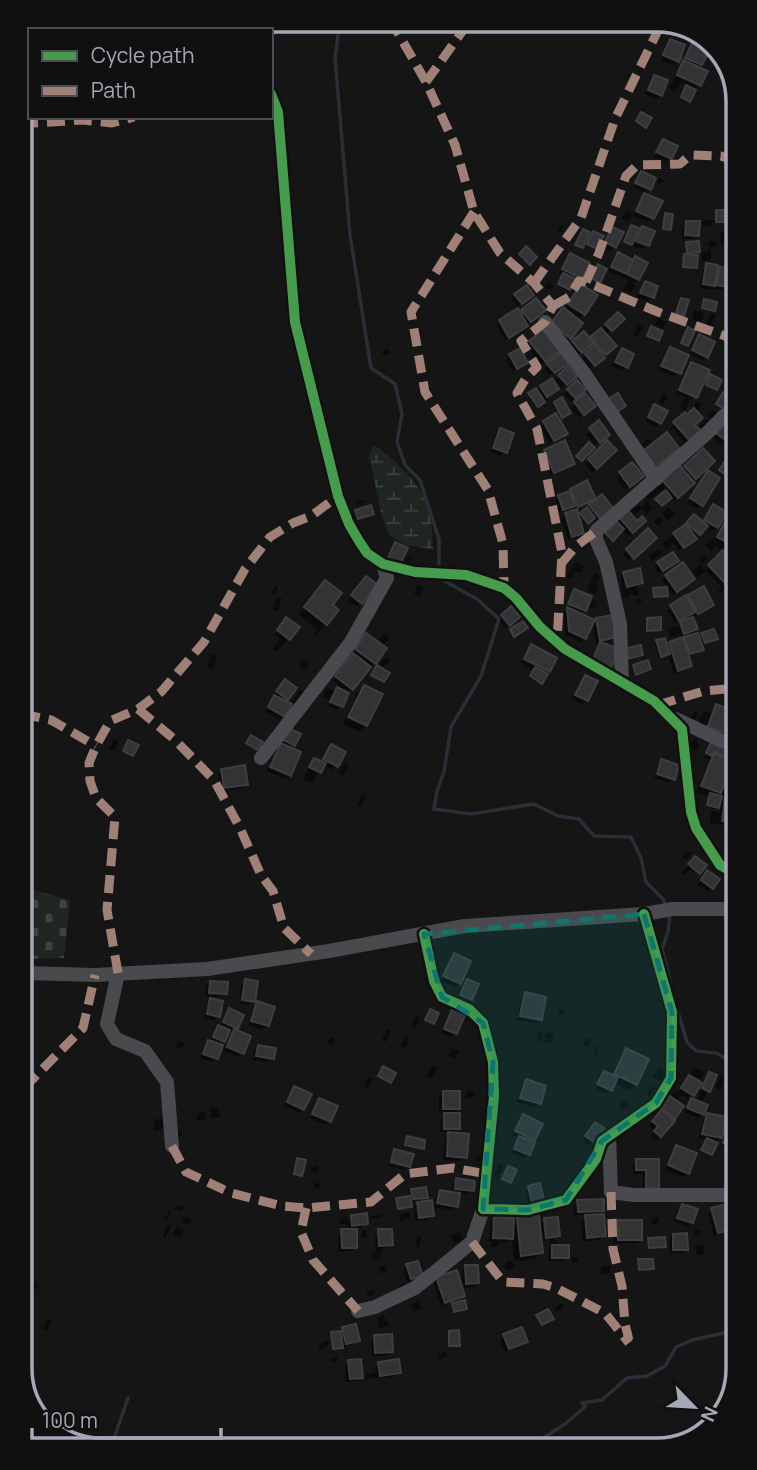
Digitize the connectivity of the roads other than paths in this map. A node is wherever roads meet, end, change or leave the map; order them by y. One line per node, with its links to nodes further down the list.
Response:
1 (273, 101): 5 (street)
2 (545, 322): 4 (street)
3 (726, 414): 4 (street)
4 (656, 479): 6 (street)
5 (383, 564): 6 (street); 9 (street)
6 (622, 682): 7 (street)
7 (671, 717): 8 (street); 10 (street)
8 (726, 743)
9 (261, 758)
10 (726, 868)
11 (726, 909): 12 (street)
12 (645, 914): 13 (street); 16 (street)
13 (424, 934): 15 (street); 19 (street)
14 (32, 973): 15 (street)
15 (118, 973): 17 (street)
16 (609, 1135): 18 (street); 19 (street)
17 (172, 1146)
18 (726, 1195)
19 (483, 1209): 20 (street)
20 (358, 1311)

